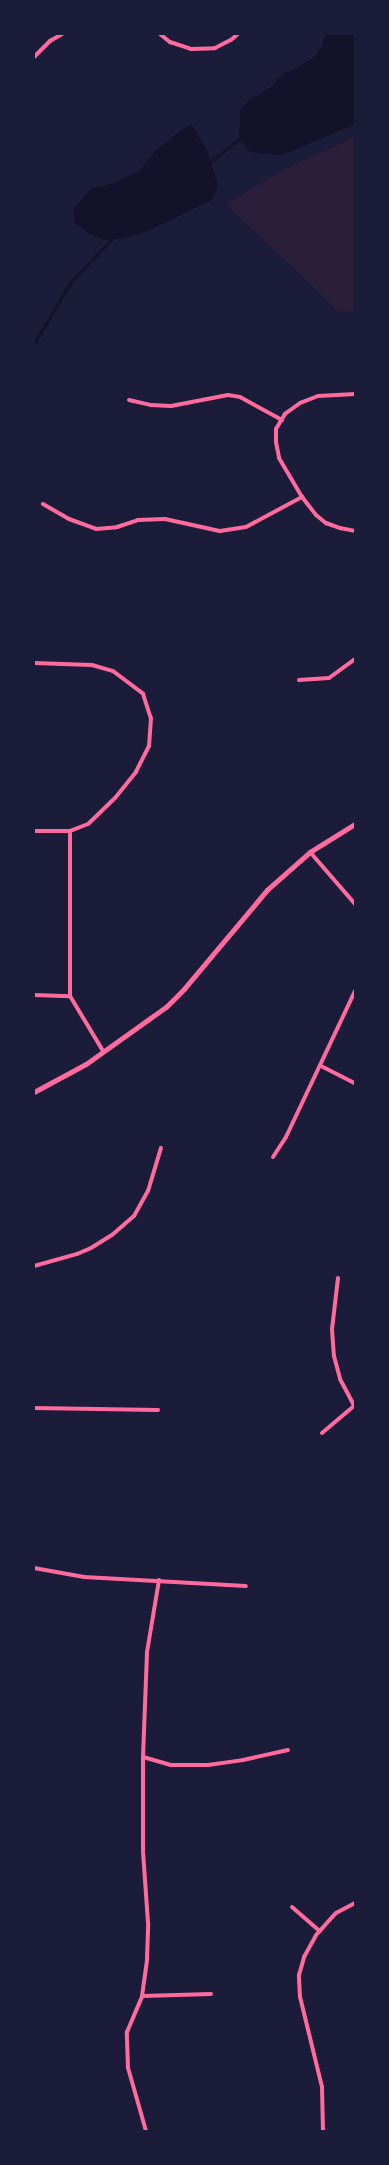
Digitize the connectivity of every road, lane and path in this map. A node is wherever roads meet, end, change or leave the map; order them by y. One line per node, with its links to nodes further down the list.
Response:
1 (62, 34): 4 (street)
2 (160, 34): 3 (street)
3 (238, 34)
4 (34, 57)
5 (355, 394): 7 (street)
6 (129, 400): 7 (street)
7 (282, 420): 8 (street)
8 (302, 497): 9 (street); 10 (street)
9 (43, 504)
10 (355, 531)
11 (355, 659): 13 (street)
12 (34, 663): 16 (street)
13 (299, 680)
14 (355, 824): 17 (street)
15 (34, 831): 16 (street)
16 (70, 831): 21 (street)
17 (310, 852): 18 (street); 22 (street)
18 (355, 904)
19 (355, 991): 23 (street)
20 (34, 995): 21 (street)
21 (70, 996): 22 (street)
22 (103, 1051): 25 (street)
23 (321, 1066): 24 (street); 27 (street)
24 (355, 1083)
25 (34, 1092)
26 (161, 1148): 28 (street)
27 (273, 1158)
28 (34, 1266)
29 (338, 1278): 30 (street)
30 (355, 1405): 33 (street)
31 (34, 1408): 32 (street)
32 (158, 1410)
33 (322, 1433)
34 (34, 1568): 35 (street)
35 (159, 1580): 36 (street); 38 (street)
36 (246, 1586)
37 (288, 1750): 38 (street)
38 (142, 1757): 43 (street)
39 (355, 1903): 41 (street)
40 (292, 1907): 41 (street)
41 (320, 1931): 45 (street)
42 (211, 1994): 43 (street)
43 (142, 1996): 44 (street)
44 (146, 2131)
45 (323, 2131)

